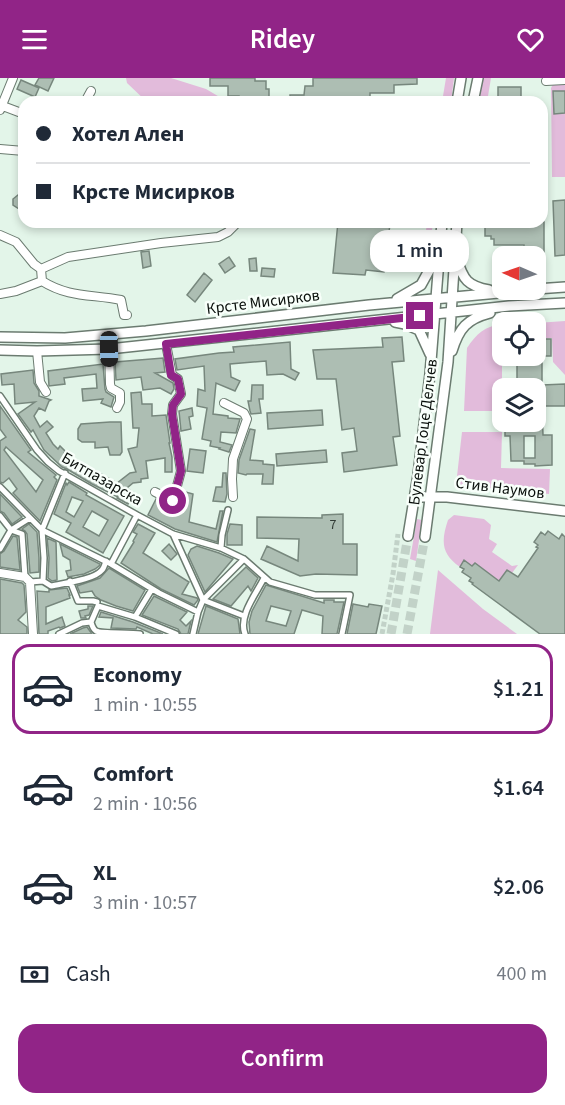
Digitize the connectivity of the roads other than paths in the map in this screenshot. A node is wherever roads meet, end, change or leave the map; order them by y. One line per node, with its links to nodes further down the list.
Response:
1 (13, 78): 10 (street)
2 (461, 78): 8 (street)
3 (478, 78): 9 (street)
4 (565, 80): 5 (street)
5 (546, 81)
6 (91, 92): 7 (street)
7 (89, 96)
8 (458, 96)
9 (474, 96)
10 (0, 107): 11 (street)
11 (18, 112)
12 (0, 149): 13 (street)
13 (18, 150)
14 (232, 228): 20 (street)
15 (442, 228): 18 (street, Булевар Гоце Делчев)
16 (457, 228): 19 (street, Булевар Гоце Делчев)
17 (0, 235): 20 (street)
18 (440, 246): 28 (street, Булевар Гоце Делчев); 29 (street)
19 (455, 250): 24 (street); 27 (street, Булевар Гоце Делчев)
20 (41, 269): 21 (street)
21 (42, 281): 26 (street); 33 (street)
22 (565, 287): 23 (street)
23 (546, 288)
24 (492, 291)
25 (492, 292): 27 (street, Крсте Мисирков)
26 (0, 294)
27 (452, 296): 28 (street, Крсте Мисирков); 32 (street, Булевар Гоце Делчев)
28 (436, 298): 29 (street, Крсте Мисирков); 34 (street, Булевар Гоце Делчев)
29 (386, 303): 36 (street, Крсте Мисирков)
30 (565, 303): 31 (street, Крсте Мисирков)
31 (509, 306): 32 (street, Крсте Мисирков); 41 (street)
32 (451, 313): 34 (street, Крсте Мисирков); 41 (street, Булевар Гоце Делчев)
33 (125, 315)
34 (435, 315): 35 (street, Крсте Мисирков); 42 (street, Булевар Гоце Делчев)
35 (387, 320): 37 (street, Крсте Мисирков); 42 (street)
36 (0, 337)
37 (166, 344): 38 (street, Крсте Мисирков); 49 (street)
38 (109, 349): 40 (street, Крсте Мисирков); 46 (street)
39 (2, 351): 40 (street, Крсте Мисирков)
40 (36, 351): 43 (street)
41 (448, 362): 52 (street, Булевар Гоце Делчев)
42 (431, 363): 51 (street, Булевар Гоце Делчев)
43 (46, 392)
44 (0, 396): 47 (street, Битпазарска)
45 (224, 403): 50 (street)
46 (117, 408)
47 (64, 473): 55 (street, Битпазарска); 59 (street)
48 (0, 487): 57 (street)
49 (155, 492)
50 (233, 496)
51 (415, 497): 52 (street, Стив Наумов); 61 (street, Булевар Гоце Делчев)
52 (431, 497): 54 (street, Стив Наумов); 62 (street, Булевар Гоце Делчев)
53 (228, 510): 63 (street)
54 (565, 511)
55 (137, 515): 60 (street, Битпазарска); 66 (street)
56 (0, 516): 58 (street)
57 (30, 518): 58 (street); 59 (street)
58 (10, 530): 64 (street); 69 (street)
59 (42, 530): 66 (street); 70 (street)
60 (173, 534): 63 (street, Битпазарска); 73 (street)
61 (408, 536)
62 (425, 537)
63 (221, 548): 65 (street, Битпазарска)
64 (0, 549)
65 (244, 559): 68 (street, Битпазарска); 73 (street)
66 (109, 562): 71 (street); 72 (street)
67 (0, 573): 69 (street)
68 (264, 578): 76 (street); 86 (street, Битпазарска)
69 (28, 579): 70 (street); 80 (street)
70 (43, 581): 71 (street)
71 (70, 581): 74 (street)
72 (152, 589): 75 (street); 77 (street)
73 (203, 600): 75 (street); 76 (street)
74 (97, 602)
75 (198, 612): 84 (street)
76 (244, 616): 85 (street)
77 (135, 617): 78 (street); 79 (street)
78 (91, 622): 81 (street); 82 (street)
79 (144, 622): 82 (street); 83 (street)
80 (33, 634)
81 (59, 634)
82 (140, 634)
83 (176, 634)
84 (193, 634)
85 (245, 634)
86 (342, 634)

